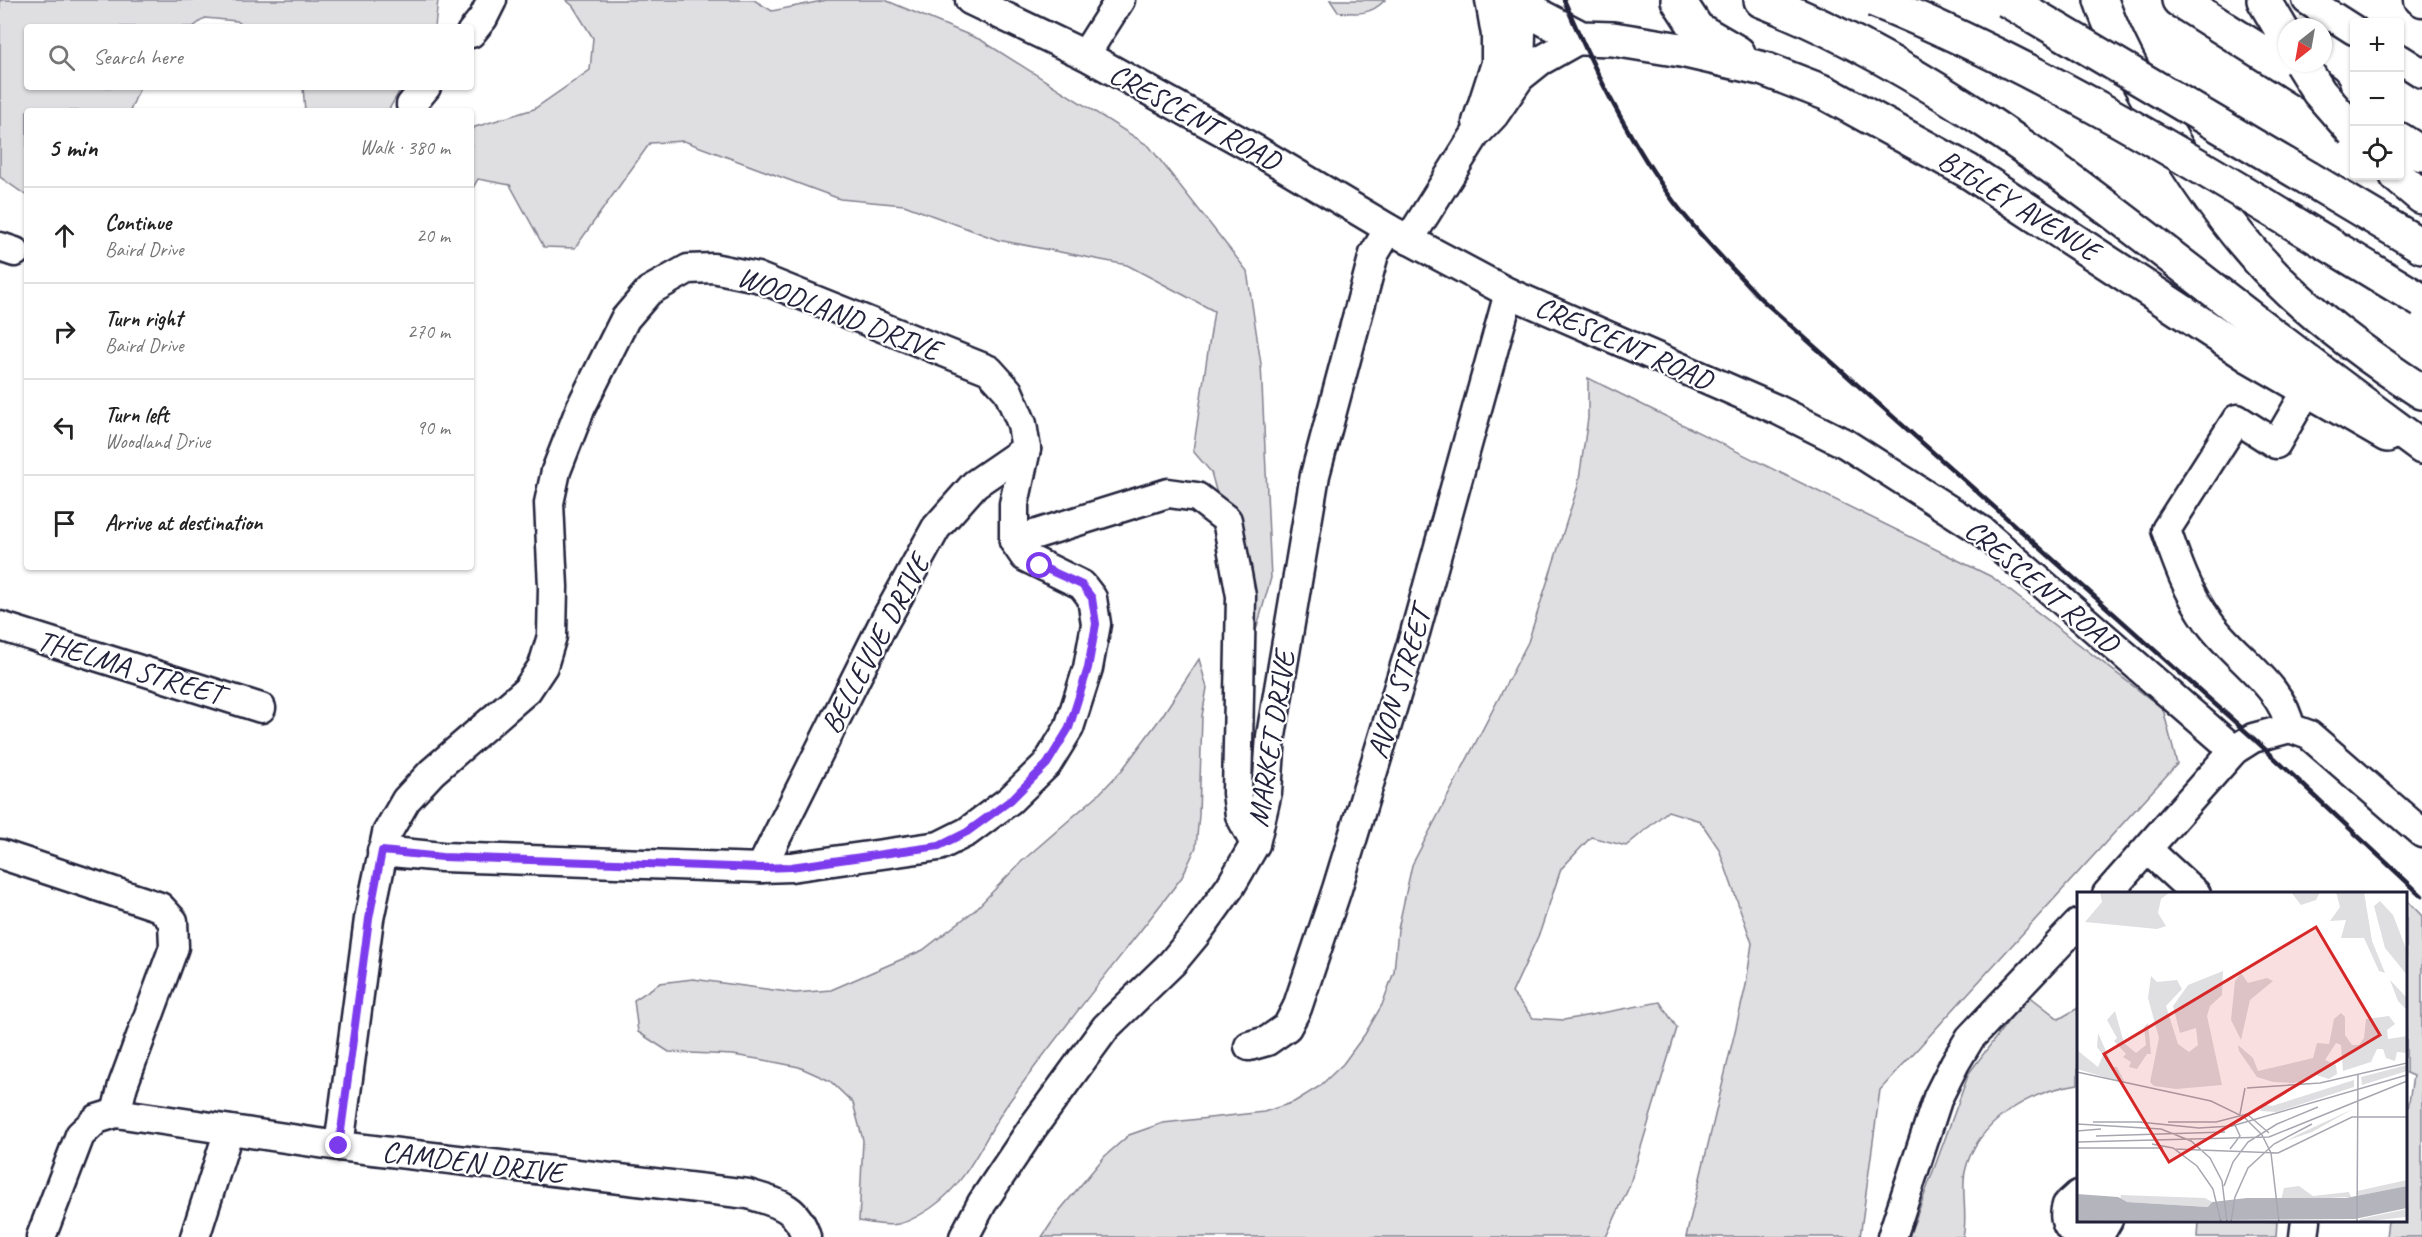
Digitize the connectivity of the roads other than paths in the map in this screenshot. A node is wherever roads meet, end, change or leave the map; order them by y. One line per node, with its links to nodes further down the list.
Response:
1 (492, 0): 16 (street)
2 (970, 0): 18 (street, CRESCENT ROAD)
3 (1120, 0): 18 (street)
4 (1490, 0): 26 (street)
5 (1518, 0): 17 (main road, BIGLEY AVENUE); 23 (street)
6 (1678, 0): 20 (main road)
7 (1761, 0): 37 (main road)
8 (1874, 0): 34 (main road, bridge)
9 (2007, 0): 32 (main road, bridge)
10 (2101, 0): 36 (main road, bridge)
11 (2180, 0): 24 (main road)
12 (2264, 0): 14 (main road)
13 (2307, 0): 15 (street)
14 (2278, 24)
15 (2350, 27)
16 (474, 29)
17 (1581, 38): 20 (main road, BIGLEY AVENUE); 23 (street)
18 (1084, 55): 31 (street, CRESCENT ROAD)
19 (2404, 62): 22 (street)
20 (1764, 69): 35 (main road, BIGLEY AVENUE)
21 (2307, 72): 25 (main road, bridge)
22 (2422, 73)
23 (1520, 76): 26 (street)
24 (2350, 108)
25 (2350, 126)
26 (1475, 135): 31 (street, MARKET DRIVE)
27 (2404, 143): 28 (main road)
28 (2422, 154)
29 (2402, 180): 30 (main road)
30 (2422, 197)
31 (1399, 235): 33 (street, CRESCENT ROAD); 46 (street, MARKET DRIVE)
32 (2422, 246)
33 (1509, 293): 44 (street, CRESCENT ROAD); 54 (street, AVON STREET)
34 (2422, 301)
35 (2308, 389): 39 (main road, BIGLEY AVENUE); 43 (street)
36 (2422, 392)
37 (2422, 447)
38 (1026, 449): 40 (street, WOODLAND DRIVE); 48 (street, WOODLAND DRIVE); 50 (street, BELLEVUE DRIVE)
39 (2422, 456)
40 (1014, 541): 46 (street); 50 (street)
41 (0, 626): 42 (street, THELMA STREET)
42 (261, 708)
43 (2290, 728): 44 (street); 45 (street)
44 (2234, 750): 47 (street)
45 (2422, 833)
46 (1255, 844): 64 (street, MARKET DRIVE)
47 (2148, 850): 51 (street); 52 (street)
48 (382, 851): 50 (street); 57 (street, WOODLAND DRIVE)
49 (0, 854): 55 (street)
50 (761, 868)
51 (2109, 892)
52 (2194, 892)
53 (2077, 926): 65 (street)
54 (1249, 1046)
55 (116, 1113): 56 (street, CAMDEN DRIVE); 61 (street)
56 (229, 1130): 57 (street, CAMDEN DRIVE); 62 (street)
57 (339, 1146): 63 (street, CAMDEN DRIVE)
58 (2077, 1197): 66 (street)
59 (2107, 1222): 66 (street)
60 (2306, 1222): 67 (street)
61 (41, 1237)
62 (195, 1237)
63 (806, 1237)
64 (964, 1237)
65 (1892, 1237)
66 (2086, 1237)
67 (2304, 1237)

